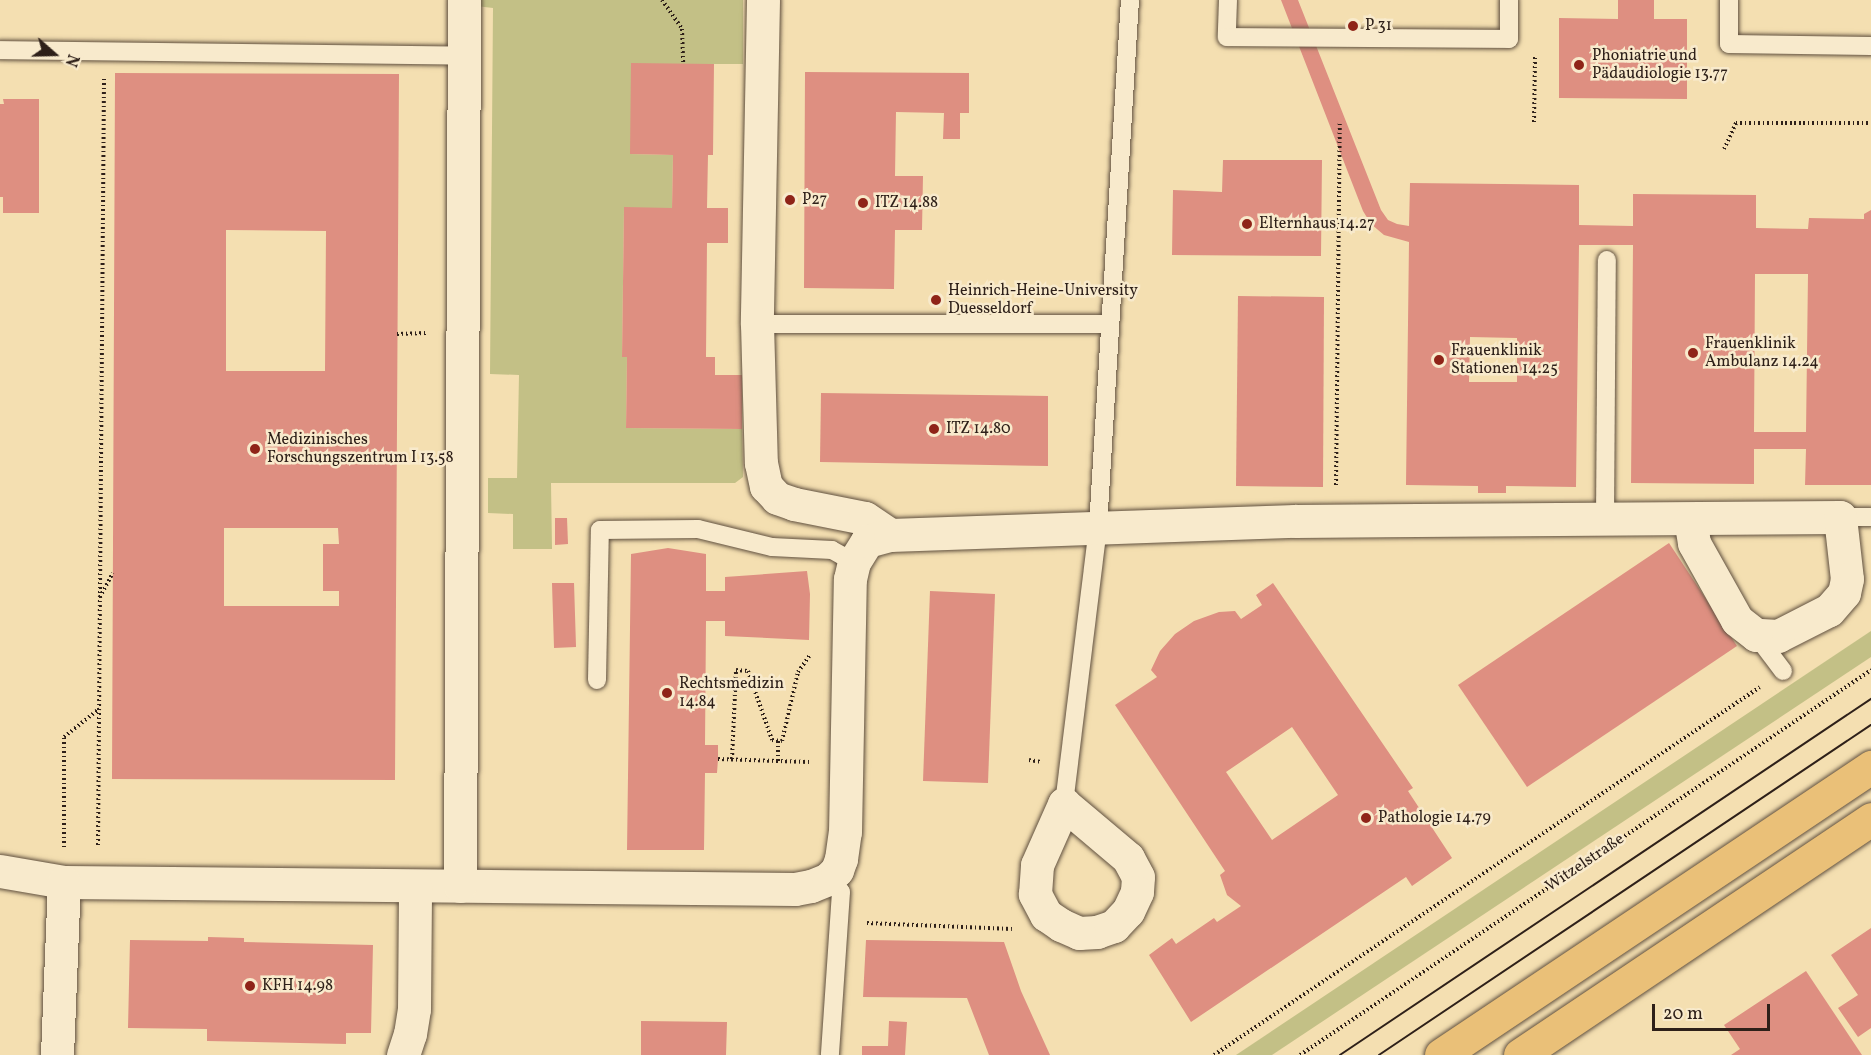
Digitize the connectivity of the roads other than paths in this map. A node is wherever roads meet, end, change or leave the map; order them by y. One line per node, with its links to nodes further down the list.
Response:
1 (464, 0): 9 (street)
2 (763, 0): 11 (street)
3 (1130, 0): 12 (lane)
4 (1228, 0): 5 (lane)
5 (1509, 0)
6 (1729, 0): 7 (lane)
7 (1871, 46)
8 (0, 50): 9 (lane)
9 (464, 56): 29 (street)
10 (1607, 260): 14 (lane)
11 (757, 324): 12 (lane); 17 (street)
12 (1108, 324): 16 (lane)
13 (1856, 517): 15 (street); 19 (street)
14 (1605, 519): 15 (street); 16 (street)
15 (1690, 519): 19 (street)
16 (1098, 527): 17 (street); 23 (lane)
17 (890, 535): 18 (street)
18 (854, 562): 21 (lane); 26 (street)
19 (1756, 635): 20 (lane)
20 (1783, 671)
21 (597, 680)
22 (1871, 767): 33 (main road)
23 (1064, 804)
24 (1871, 819): 34 (main road)
25 (0, 871): 27 (street)
26 (828, 879): 29 (street); 32 (lane)
27 (64, 882): 28 (street); 30 (street)
28 (415, 886): 29 (street); 31 (street)
29 (460, 886)
30 (57, 1055)
31 (403, 1055)
32 (830, 1055)
33 (1442, 1055)
34 (1520, 1055)

